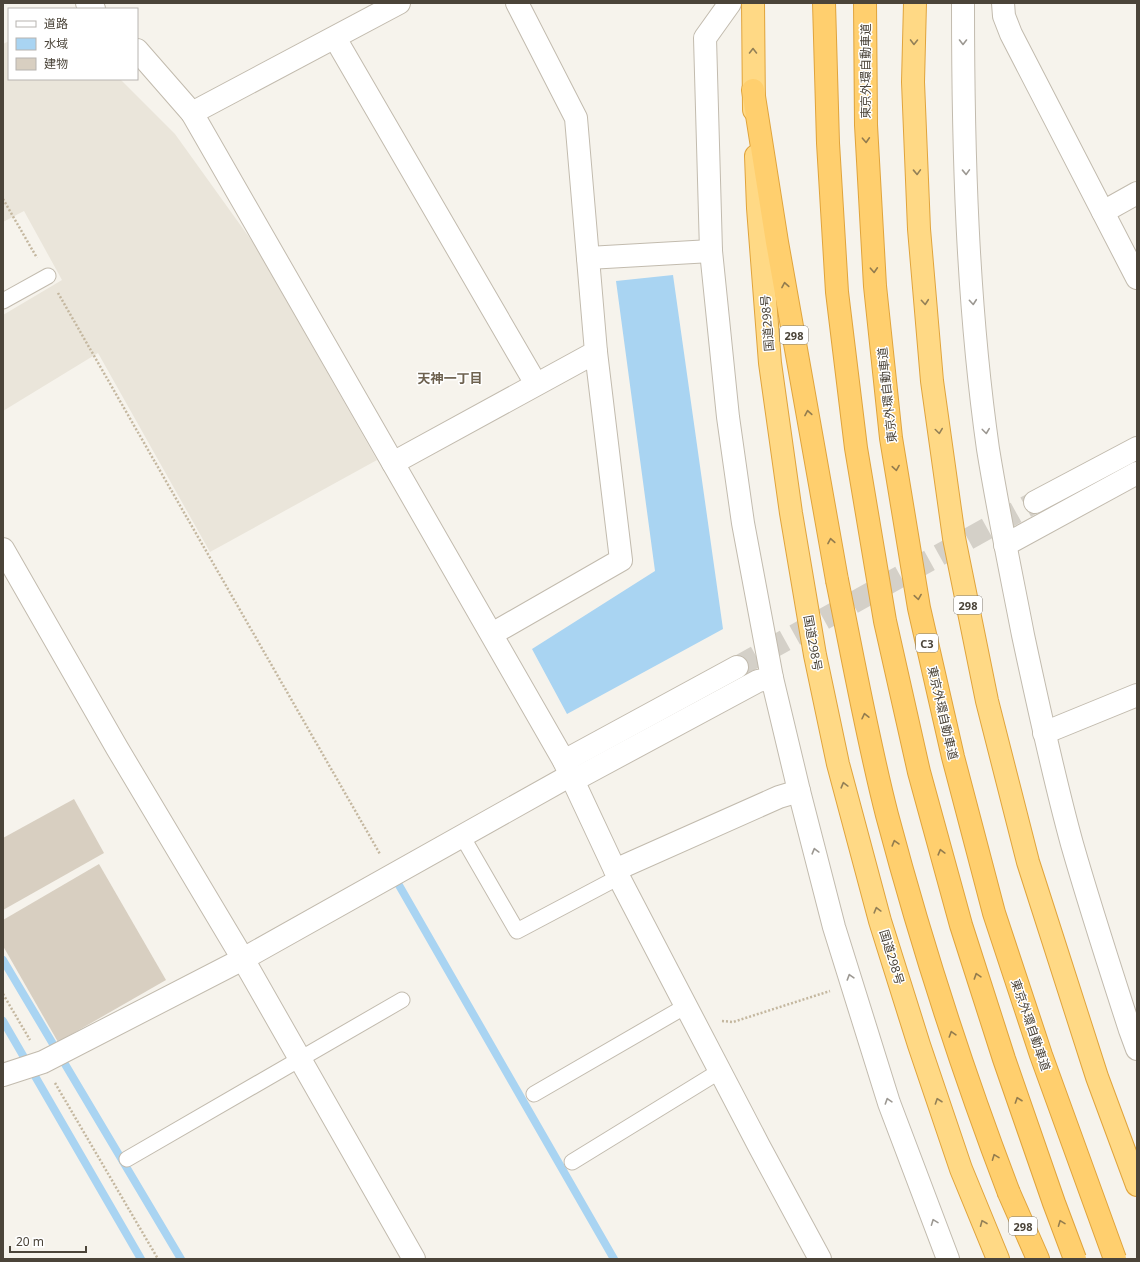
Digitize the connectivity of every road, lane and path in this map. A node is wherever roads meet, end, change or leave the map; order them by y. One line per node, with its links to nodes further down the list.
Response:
1 (398, 3): 10 (street)
2 (517, 3): 18 (street)
3 (730, 3): 17 (street)
4 (753, 3): 12 (highway, 国道298号 / 298, one-way to 4)
5 (824, 3): 61 (highway, one-way to 5, bridge)
6 (865, 3): 62 (highway, 東京外環自動車道 / C3, one-way to 62, bridge)
7 (915, 3): 54 (highway, 298, one-way to 54)
8 (963, 3): 28 (street, one-way to 28)
9 (1003, 3): 16 (street)
10 (335, 38): 13 (street); 23 (street)
11 (138, 51): 13 (street)
12 (753, 90): 59 (highway, 国道298号 / 298, one-way to 12); 60 (highway, 298, one-way to 12, bridge)
13 (192, 113): 25 (street)
14 (1137, 192): 16 (street)
15 (3, 199): 19 (path)
16 (1103, 212): 20 (street)
17 (711, 251): 18 (street); 32 (street)
18 (588, 258): 22 (street)
19 (48, 276): 21 (lane); 39 (path)
20 (1137, 278)
21 (3, 301)
22 (596, 352): 23 (street); 30 (street)
23 (536, 384): 25 (street)
24 (1137, 448): 27 (street)
25 (393, 463): 30 (street)
26 (1137, 473): 28 (street)
27 (1035, 502)
28 (1005, 545): 34 (street)
29 (3, 549): 40 (street)
30 (492, 634): 35 (street)
31 (736, 666): 35 (street)
32 (772, 678): 35 (street); 36 (street)
33 (1137, 695): 34 (street)
34 (1044, 733): 46 (street)
35 (570, 772): 37 (street); 38 (street)
36 (799, 791): 38 (street); 58 (street, one-way to 36)
37 (462, 836): 38 (lane); 39 (street)
38 (617, 873): 44 (street)
39 (392, 876): 40 (street)
40 (242, 959): 47 (street); 48 (street)
41 (830, 991): 45 (path)
42 (3, 994): 48 (path)
43 (402, 1000): 47 (lane)
44 (686, 1006): 49 (street); 51 (lane)
45 (718, 1019)
46 (1135, 1035)
47 (300, 1059): 52 (lane); 56 (street)
48 (43, 1062): 50 (street); 55 (path)
49 (720, 1071): 53 (lane); 57 (street)
50 (3, 1075)
51 (534, 1094)
52 (127, 1159)
53 (572, 1162)
54 (1137, 1185)
55 (158, 1259)
56 (414, 1259)
57 (820, 1259)
58 (948, 1259)
59 (998, 1259)
60 (1038, 1259)
61 (1075, 1259)
62 (1115, 1259)

